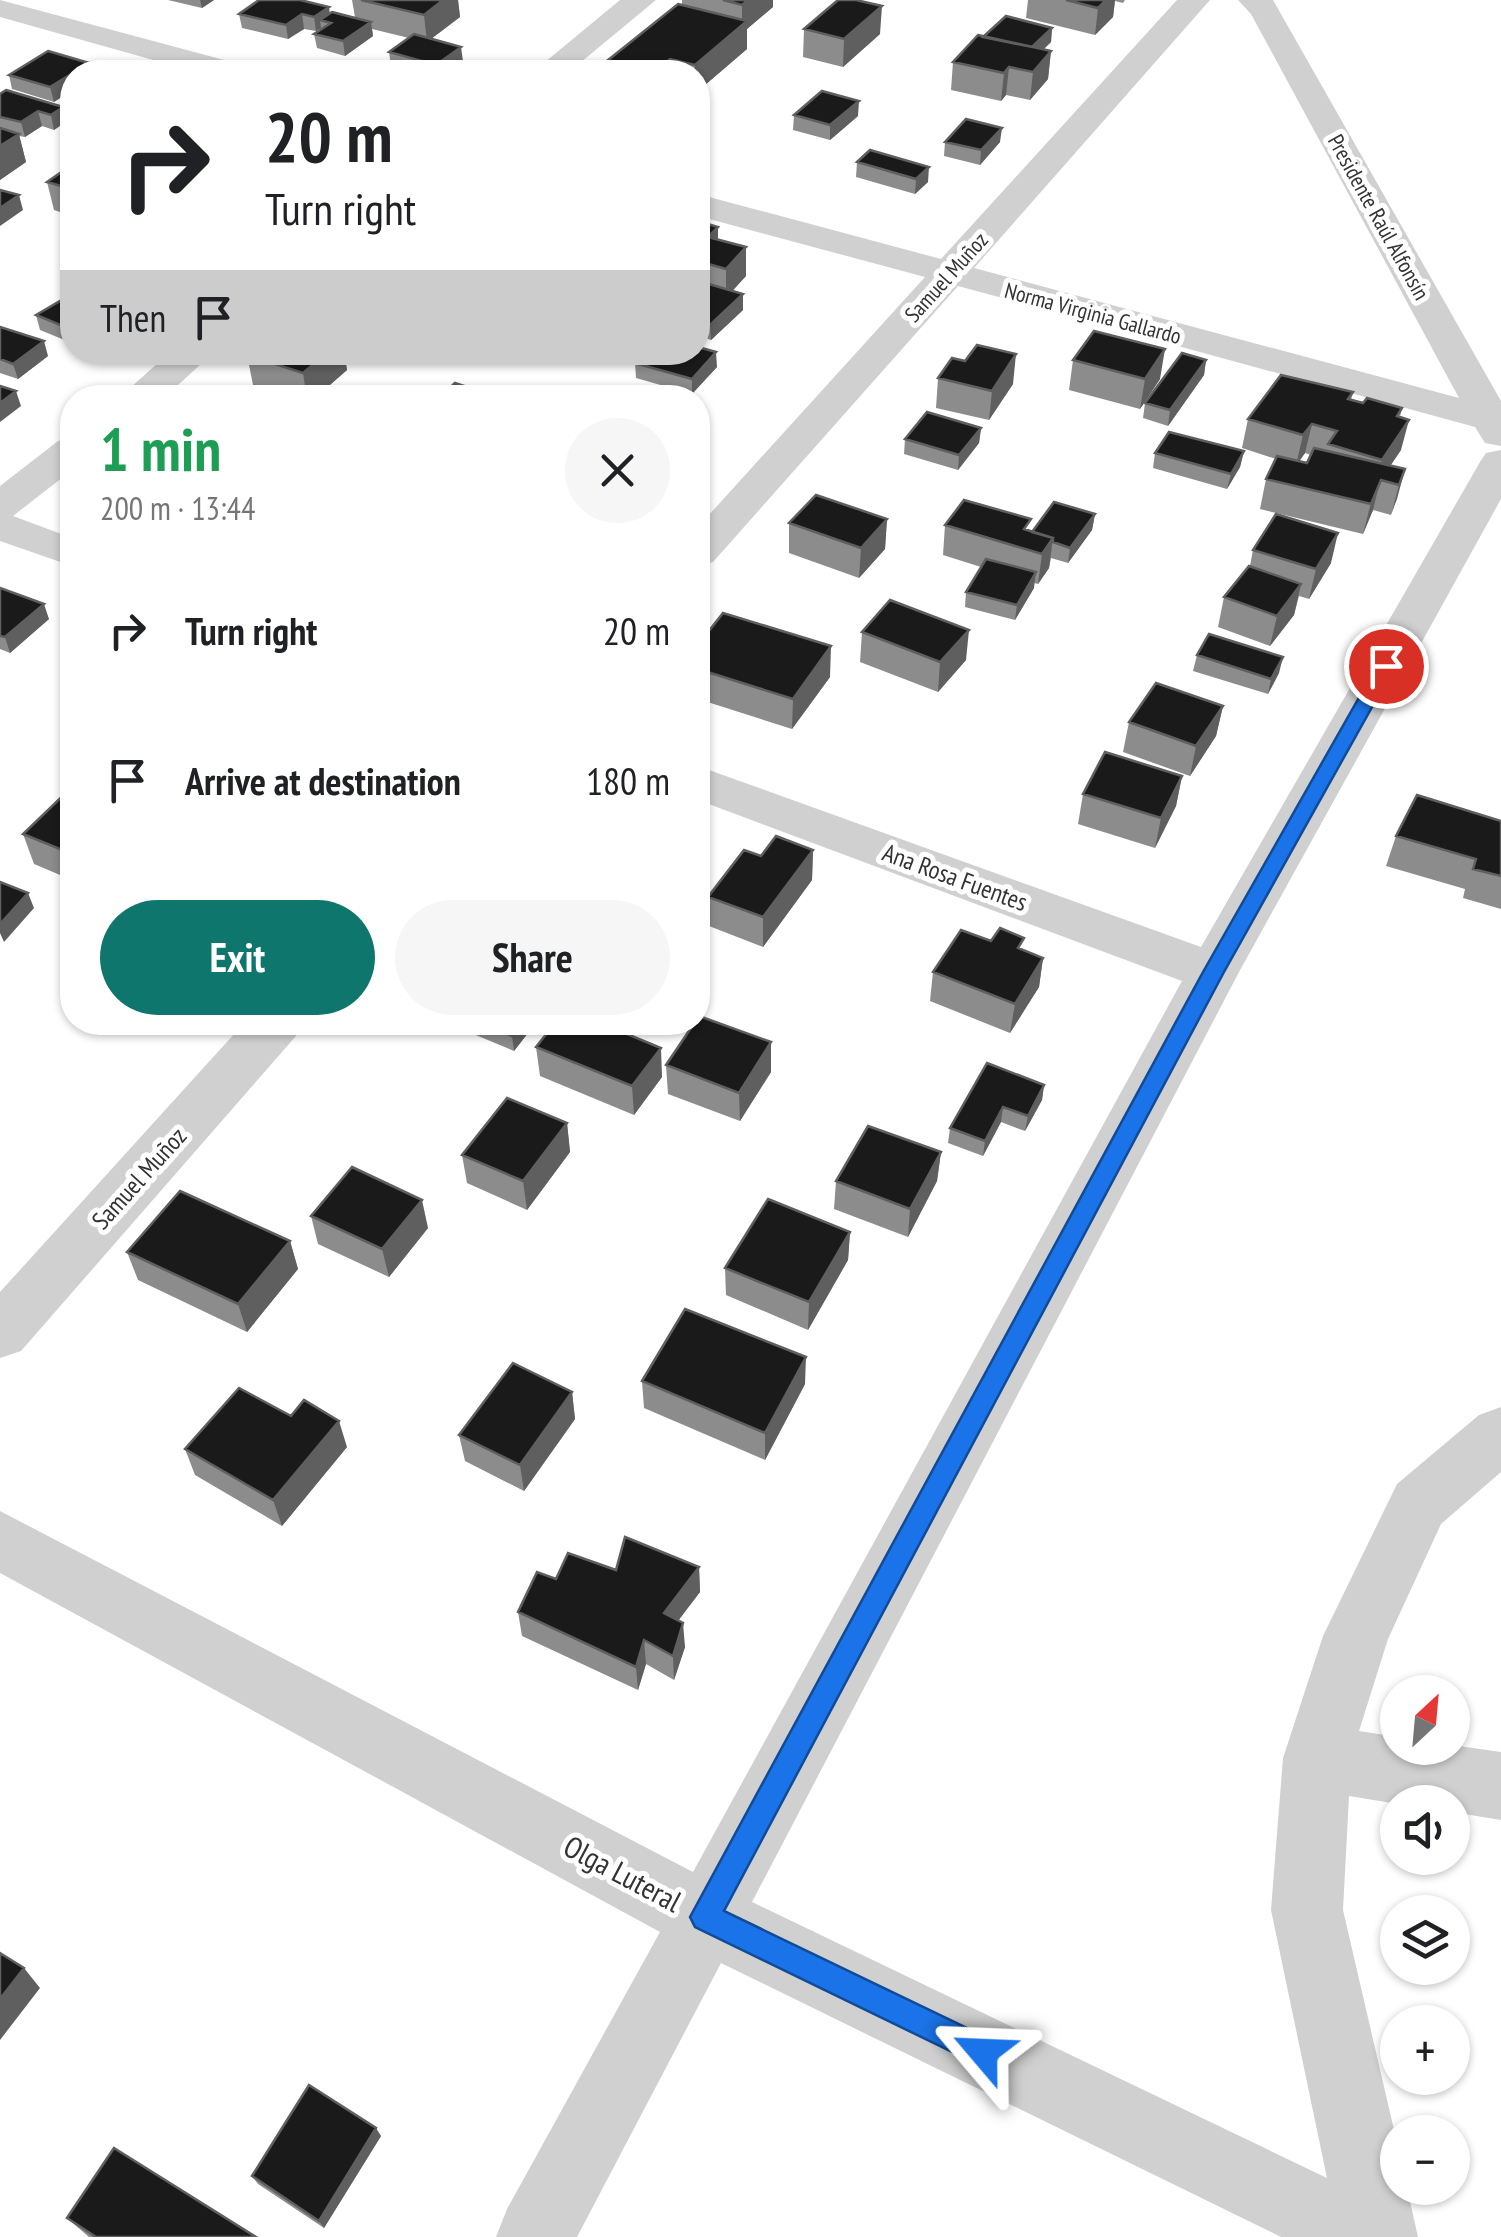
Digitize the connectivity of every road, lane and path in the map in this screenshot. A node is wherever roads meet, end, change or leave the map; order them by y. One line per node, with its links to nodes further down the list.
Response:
1 (83, 0): 6 (street)
2 (640, 0): 9 (street)
3 (1194, 0): 11 (street, Samuel Muñoz)
4 (1254, 0): 14 (street, Presidente Raúl Alfonsín)
5 (0, 7): 6 (street)
6 (50, 20): 7 (street); 8 (street)
7 (17, 41)
8 (189, 60)
9 (564, 60)
10 (710, 208): 11 (street, Norma Virginia Gallardo)
11 (949, 275): 14 (street, Norma Virginia Gallardo); 18 (street, Samuel Muñoz)
12 (180, 365): 13 (street)
13 (154, 385)
14 (1497, 439): 21 (street)
15 (60, 460): 16 (street)
16 (0, 507)
17 (0, 526): 19 (street)
18 (710, 541)
19 (60, 548)
20 (710, 786): 21 (street, Ana Rosa Fuentes)
21 (1214, 972): 28 (street)
22 (265, 1035): 23 (street, Samuel Muñoz)
23 (0, 1332)
24 (1501, 1434): 26 (street)
25 (0, 1540): 28 (street, Olga Luteral)
26 (1317, 1758): 27 (street); 31 (street)
27 (1501, 1786)
28 (705, 1917): 29 (street); 30 (street, Olga Luteral)
29 (535, 2237)
30 (1366, 2237)
31 (1379, 2237)

